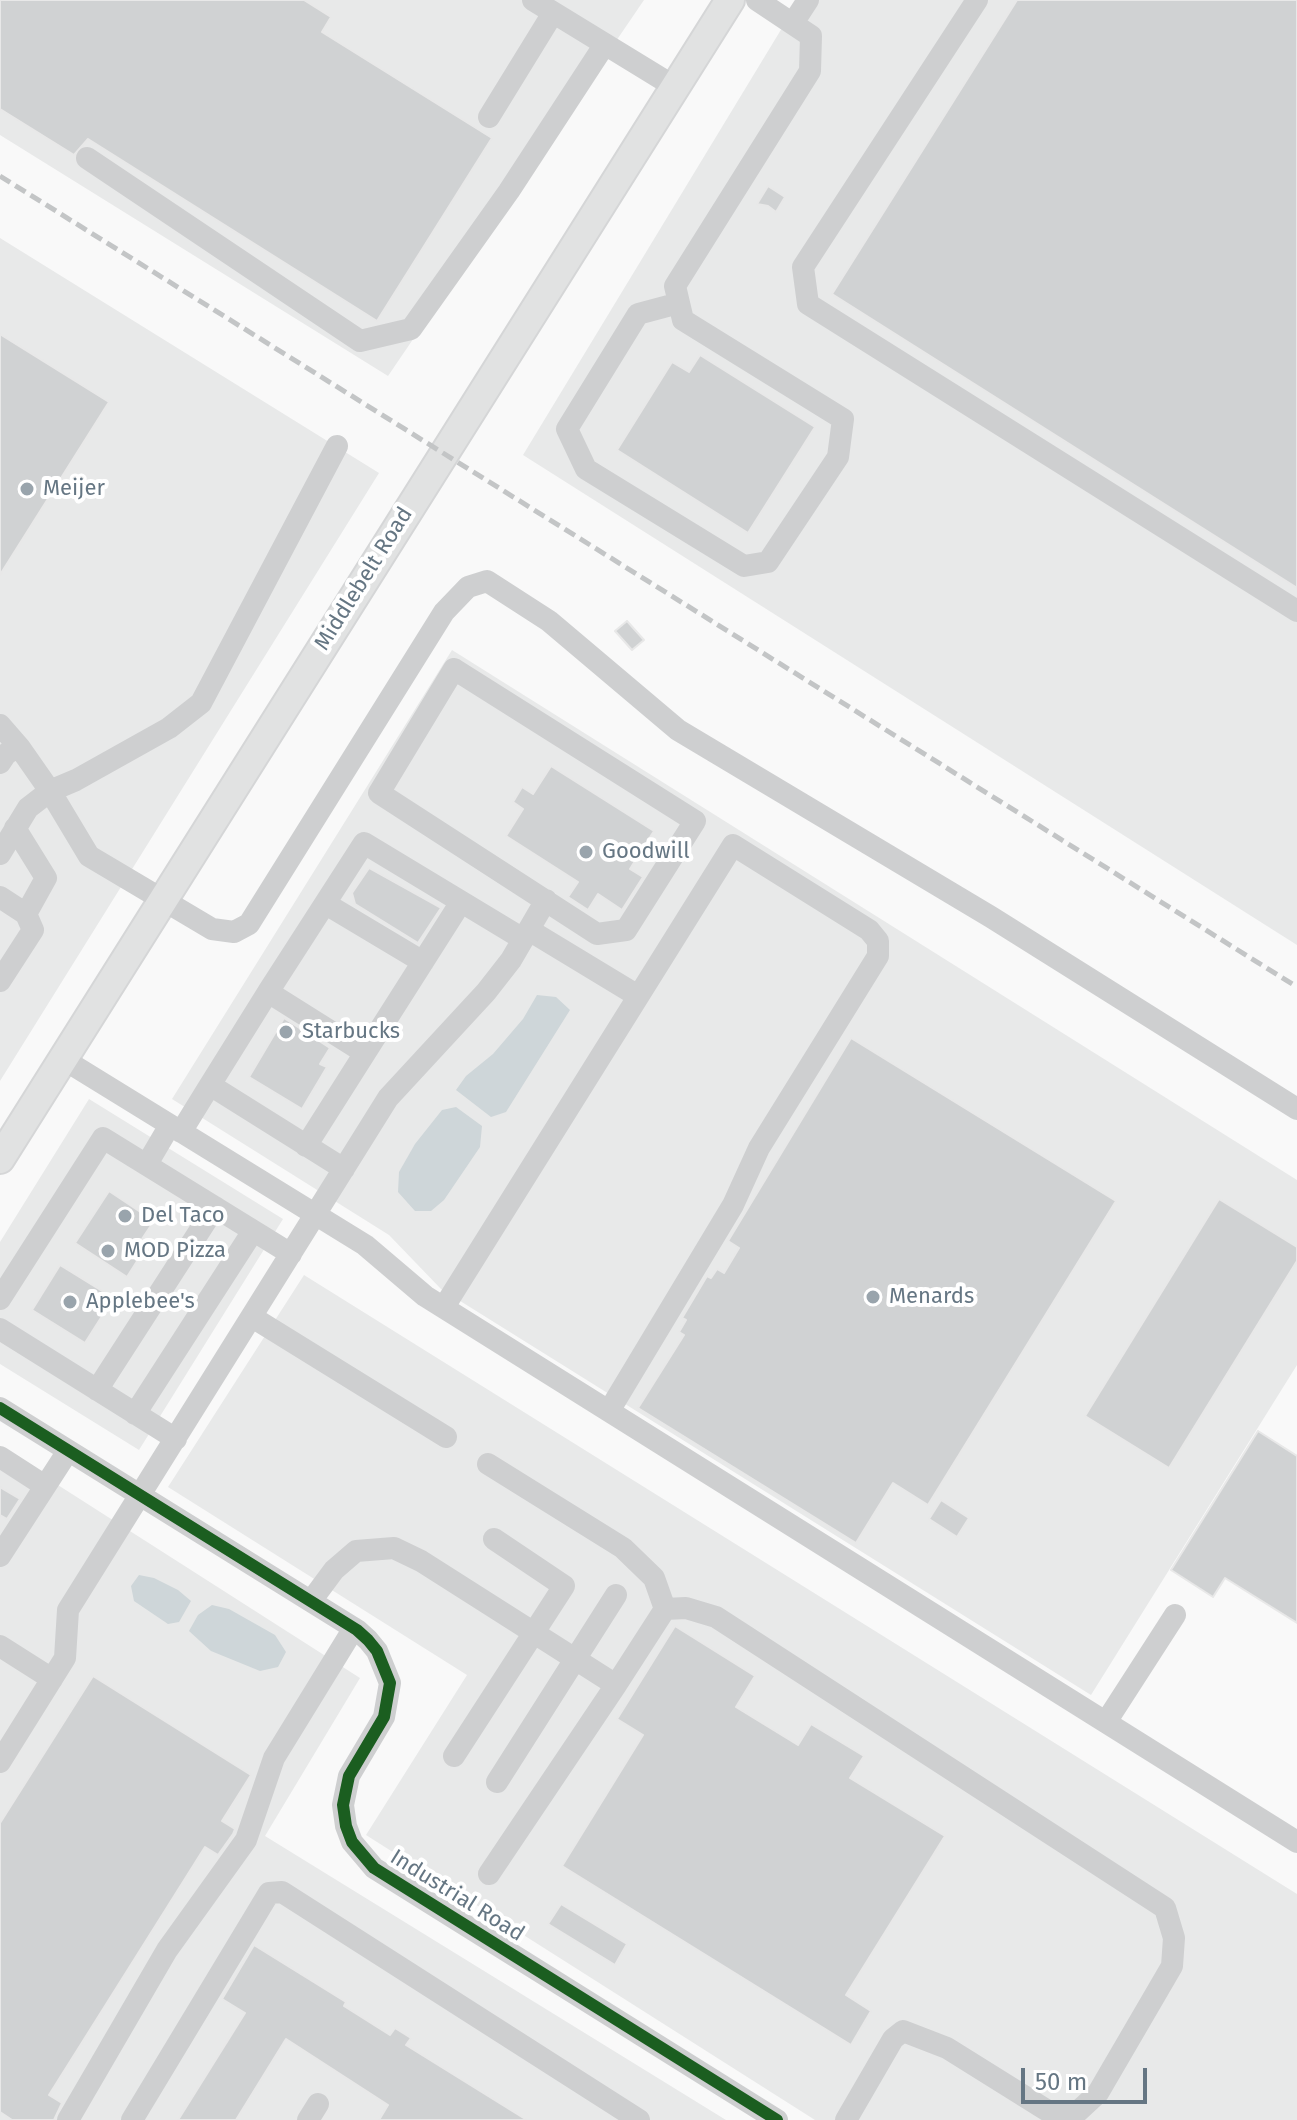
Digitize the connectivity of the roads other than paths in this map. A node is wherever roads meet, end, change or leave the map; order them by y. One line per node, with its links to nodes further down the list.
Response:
1 (533, 0): 6 (street)
2 (730, 0): 9 (main road, Middlebelt Road)
3 (757, 0): 7 (street)
4 (808, 0): 7 (street)
5 (977, 0): 14 (street)
6 (561, 10): 8 (street); 10 (street)
7 (793, 23): 12 (street)
8 (605, 44): 9 (street); 11 (street)
9 (675, 87): 22 (main road, Middlebelt Road)
10 (489, 117)
11 (87, 158)
12 (679, 303): 12 (street)
13 (337, 446): 18 (street)
14 (1297, 611)
15 (0, 725): 16 (street)
16 (18, 746): 17 (street); 18 (street)
17 (0, 763)
18 (50, 791): 19 (street); 22 (street)
19 (15, 828): 20 (street); 26 (street)
20 (0, 854)
21 (0, 897): 26 (street)
22 (163, 900): 33 (main road, Middlebelt Road); 35 (street)
23 (546, 900): 23 (street); 27 (street)
24 (461, 902): 25 (street); 27 (street); 28 (street)
25 (326, 904): 28 (street); 30 (street)
26 (26, 914): 29 (street)
27 (526, 935): 31 (street); 40 (street)
28 (423, 962): 32 (street)
29 (0, 981)
30 (268, 992): 32 (street); 34 (street)
31 (638, 996): 46 (street); 51 (street)
32 (365, 1053): 37 (street)
33 (63, 1059): 36 (street); 38 (main road, Middlebelt Road)
34 (210, 1085): 36 (street); 37 (street)
35 (1297, 1109)
36 (176, 1128): 39 (street); 42 (street)
37 (306, 1146): 40 (street)
38 (0, 1159)
39 (147, 1164): 41 (street); 45 (street)
40 (344, 1169): 42 (street)
41 (215, 1207): 43 (street); 49 (street)
42 (315, 1215): 44 (street); 46 (street)
43 (253, 1231): 44 (street); 52 (street)
44 (291, 1254): 47 (street)
45 (0, 1299)
46 (444, 1307): 51 (street)
47 (252, 1317): 53 (street); 54 (street)
48 (0, 1329): 49 (street)
49 (97, 1390): 52 (street)
50 (0, 1408): 55 (street, Industrial Road)
51 (609, 1411): 72 (street)
52 (135, 1414): 54 (street)
53 (446, 1437)
54 (176, 1439): 59 (street)
55 (68, 1451): 58 (street); 59 (street, Industrial Road)
56 (0, 1457): 58 (street)
57 (488, 1464): 64 (street)
58 (45, 1486): 61 (street)
59 (141, 1496): 63 (street, Industrial Road); 70 (street)
60 (494, 1539): 67 (street)
61 (0, 1556)
62 (616, 1595): 69 (street)
63 (311, 1601): 66 (street, Industrial Road); 67 (street)
64 (665, 1609): 71 (street); 82 (street)
65 (1175, 1615): 72 (street)
66 (354, 1628): 78 (street); 81 (street, Industrial Road)
67 (534, 1633): 69 (street); 73 (street)
68 (0, 1646): 70 (street)
69 (574, 1659): 71 (street); 75 (street)
70 (52, 1679): 74 (street)
71 (616, 1685): 77 (street)
72 (1106, 1722): 76 (street)
73 (454, 1756)
74 (0, 1762)
75 (497, 1782)
76 (1297, 1842)
77 (489, 1874)
78 (68, 2120)
79 (132, 2120): 80 (street)
80 (639, 2120)
81 (777, 2120)
82 (846, 2120)

